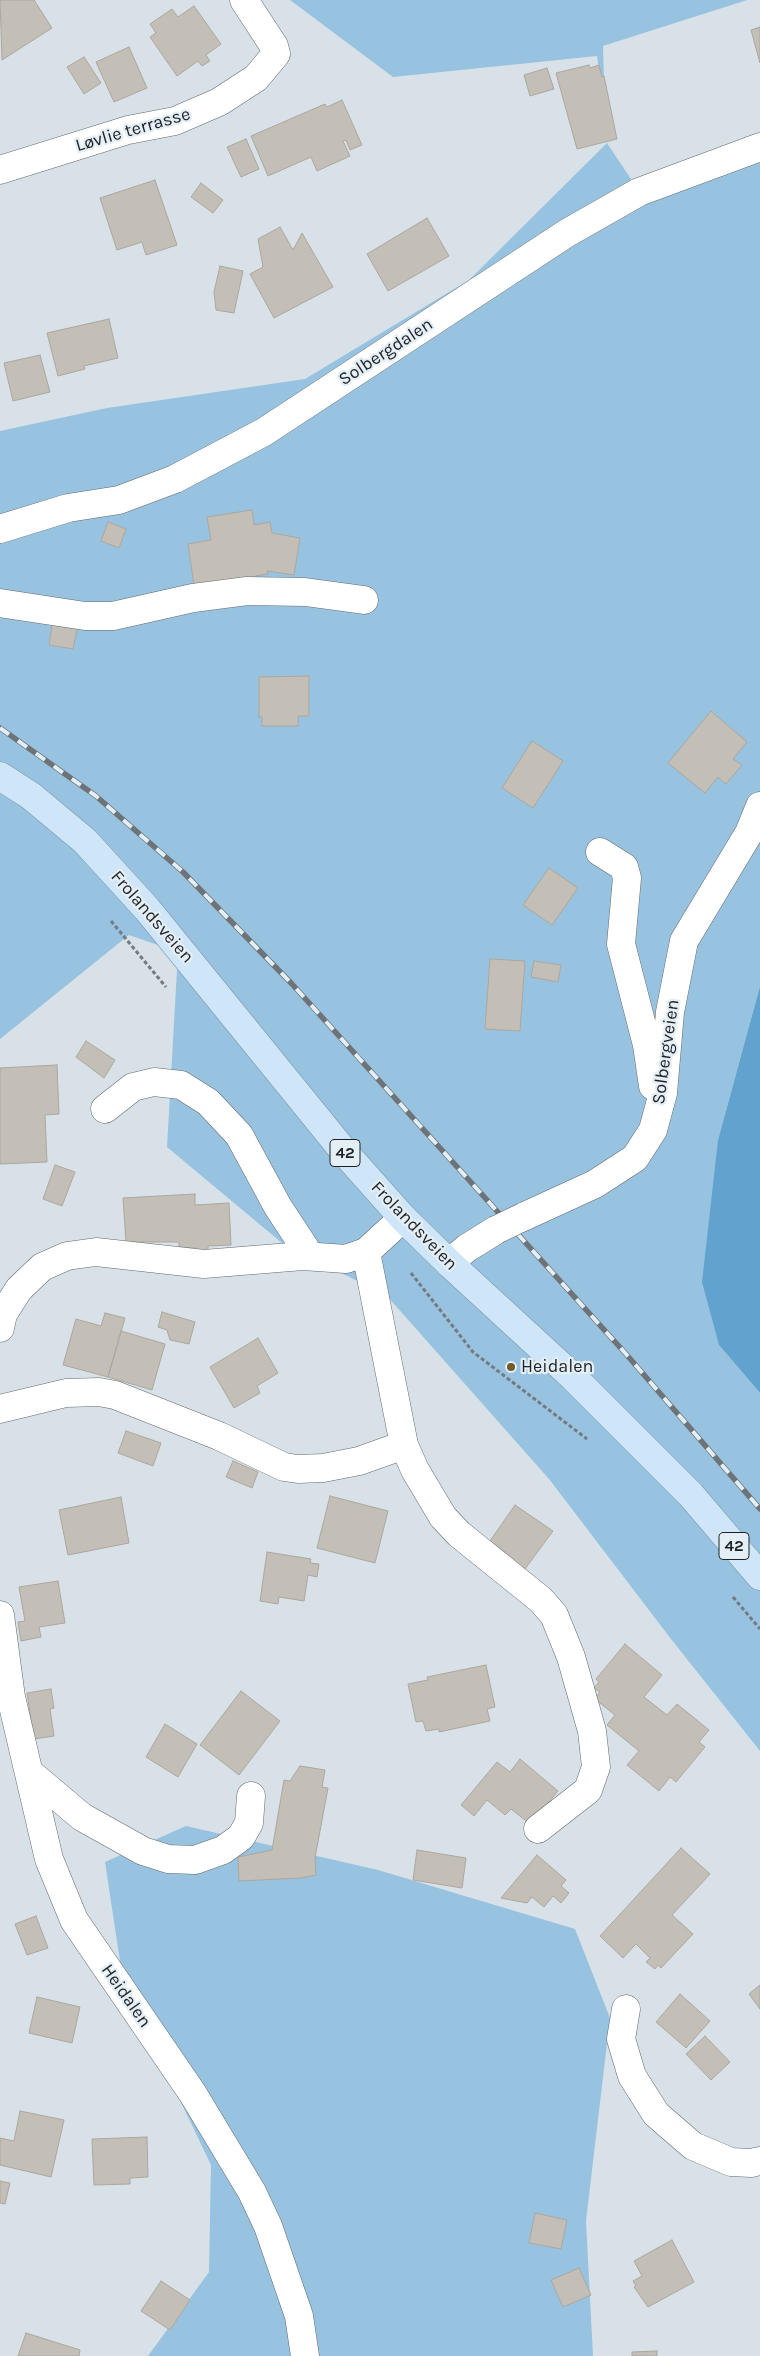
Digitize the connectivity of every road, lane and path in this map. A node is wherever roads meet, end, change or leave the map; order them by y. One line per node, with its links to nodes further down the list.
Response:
1 (244, 0): 3 (street, Løvlie terrasse)
2 (760, 147): 4 (street, Solbergdalen)
3 (0, 170)
4 (0, 529)
5 (364, 600): 6 (street)
6 (0, 603)
7 (0, 776): 12 (main road, Frolandsveien / 42)
8 (760, 806): 11 (street, Solbergveien)
9 (600, 852): 11 (street)
10 (105, 1109): 14 (street)
11 (658, 1109): 15 (street, Solbergveien, bridge)
12 (403, 1218): 13 (street); 15 (main road, Frolandsveien / 42)
13 (366, 1252): 14 (street); 18 (street)
14 (303, 1256): 16 (street)
15 (449, 1263): 19 (main road, Frolandsveien / 42)
16 (0, 1328)
17 (0, 1409): 18 (street)
18 (404, 1446): 23 (street)
19 (760, 1576)
20 (0, 1615): 21 (street, Heidalen)
21 (31, 1774): 22 (street); 26 (street, Heidalen)
22 (251, 1796)
23 (538, 1829)
24 (626, 2009): 25 (street)
25 (760, 2161)
26 (305, 2356)

